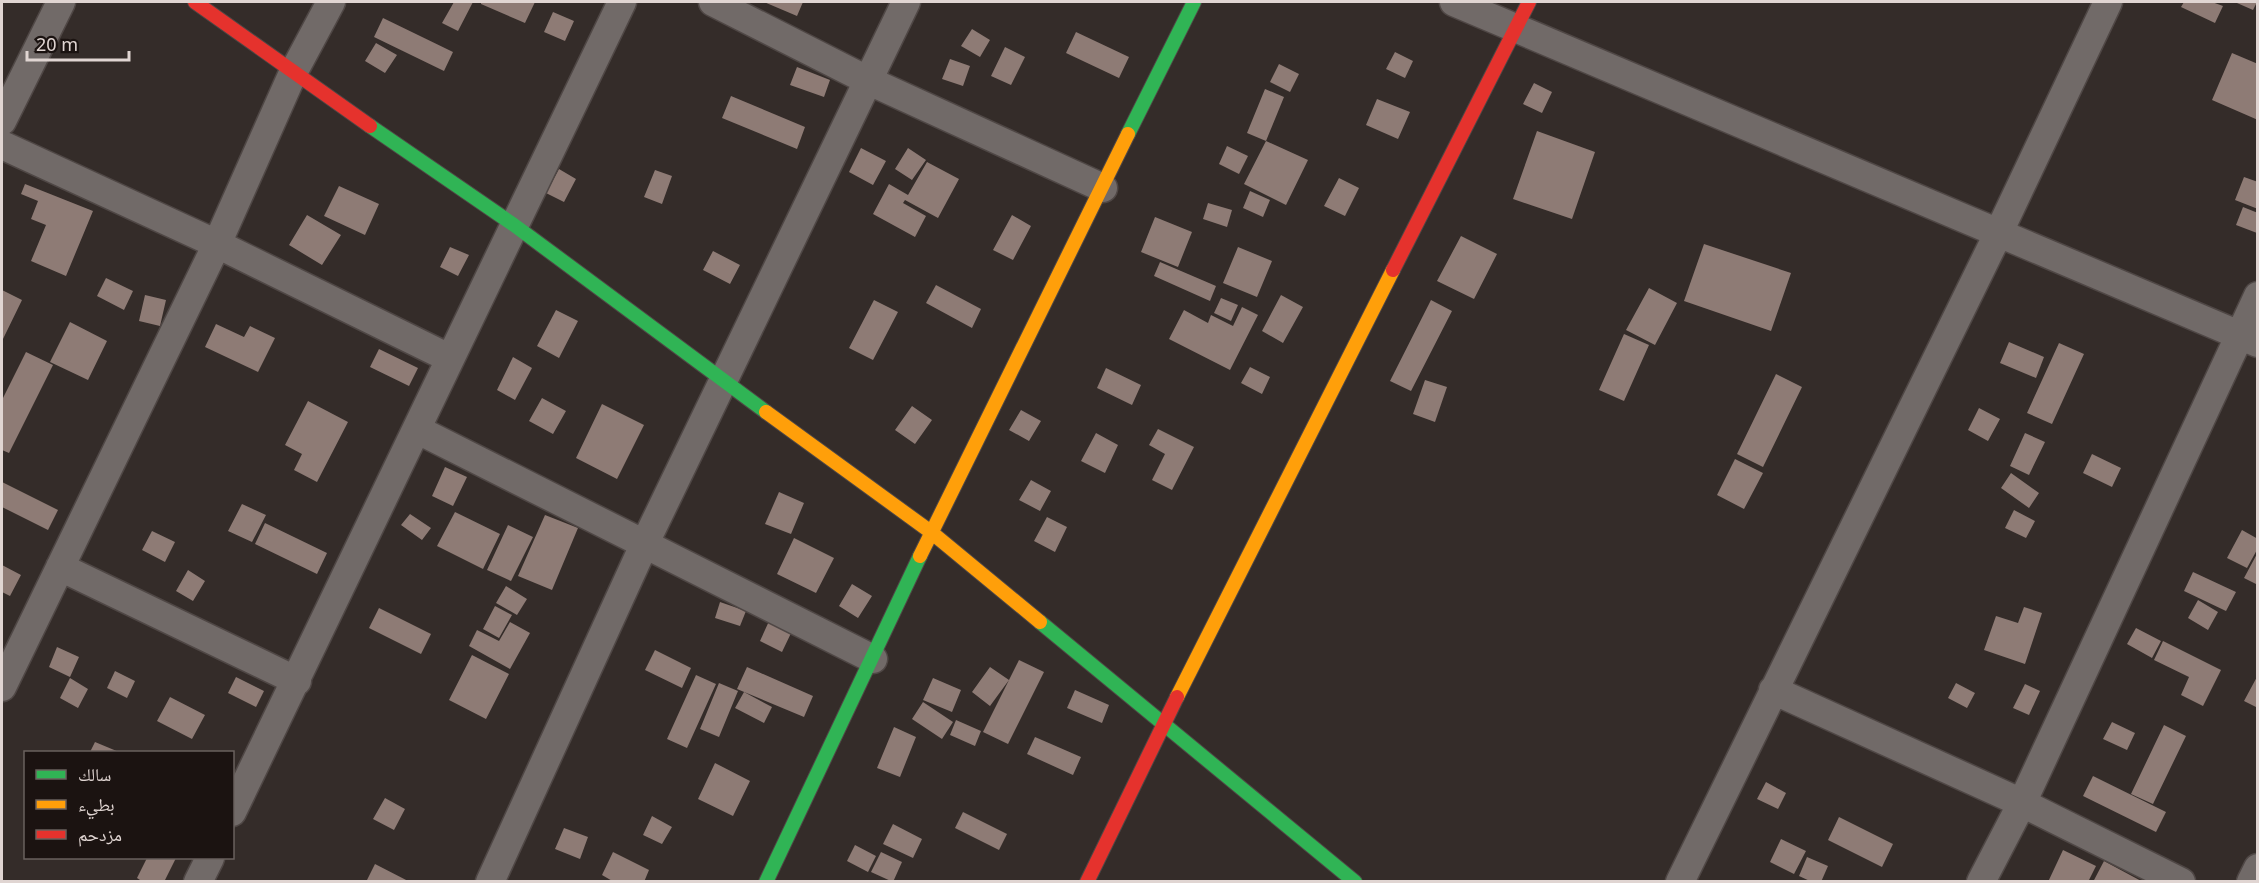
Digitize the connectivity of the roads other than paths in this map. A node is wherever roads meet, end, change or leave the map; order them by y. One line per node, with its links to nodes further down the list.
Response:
1 (61, 2): 14 (street)
2 (195, 2): 12 (street)
3 (331, 2): 12 (street)
4 (622, 2): 17 (street)
5 (713, 2): 13 (street)
6 (906, 2): 13 (street)
7 (1194, 2): 16 (street)
8 (1454, 2): 11 (street)
9 (1529, 2): 11 (street)
10 (2108, 2): 18 (street)
11 (1516, 28): 18 (street); 32 (street)
12 (293, 73): 17 (street); 19 (street)
13 (867, 80): 16 (street); 23 (street)
14 (2, 122)
15 (2, 145): 19 (street)
16 (1103, 188): 25 (street)
17 (514, 225): 22 (street); 23 (street)
18 (1999, 232): 21 (street); 31 (street)
19 (217, 244): 22 (street); 27 (street)
20 (2258, 296): 21 (street)
21 (2248, 339): 33 (street)
22 (450, 358): 24 (street)
23 (722, 380): 25 (street); 26 (street)
24 (418, 430): 26 (street); 29 (street)
25 (931, 532): 28 (street); 32 (street)
26 (644, 545): 28 (street); 38 (street)
27 (60, 567): 29 (street); 30 (street)
28 (873, 659): 39 (street)
29 (297, 681): 34 (street)
30 (2, 687)
31 (1773, 690): 33 (street); 42 (street)
32 (1164, 722): 40 (street); 41 (street)
33 (2022, 803): 43 (street); 44 (street)
34 (234, 808)
35 (210, 859): 37 (street)
36 (2258, 868): 45 (street)
37 (198, 882)
38 (490, 882)
39 (766, 882)
40 (1087, 882)
41 (1355, 882)
42 (1680, 882)
43 (1981, 882)
44 (2181, 882)
45 (2251, 882)

